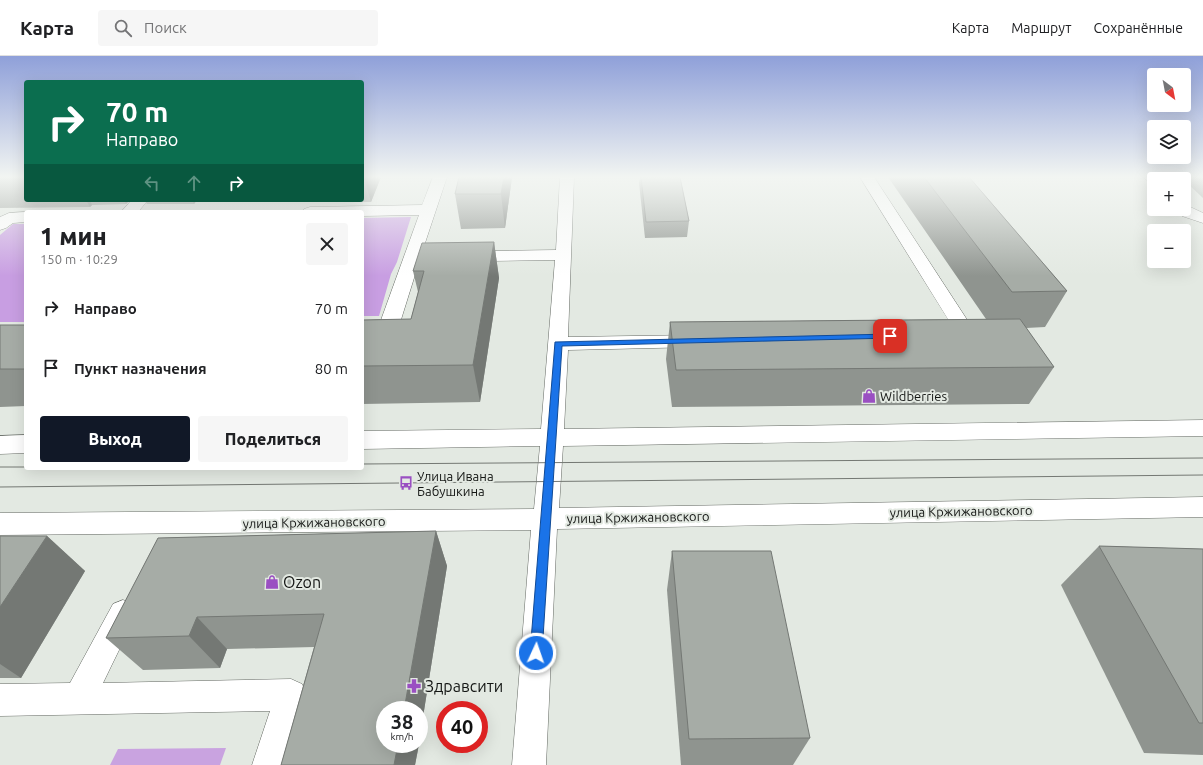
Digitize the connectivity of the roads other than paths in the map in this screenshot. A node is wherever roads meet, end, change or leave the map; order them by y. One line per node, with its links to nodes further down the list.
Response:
1 (422, 210): 5 (street)
2 (427, 210): 11 (street)
3 (566, 210): 10 (street)
4 (887, 210): 13 (street)
5 (364, 211)
6 (1191, 214): 8 (street)
7 (24, 217): 9 (street)
8 (1203, 218)
9 (0, 225)
10 (564, 255): 11 (street); 15 (street)
11 (412, 257): 12 (street)
12 (364, 327)
13 (936, 336)
14 (716, 340): 15 (street)
15 (558, 344): 17 (street)
16 (1203, 428): 17 (street)
17 (552, 438): 18 (street); 22 (street)
18 (364, 440)
19 (24, 444): 20 (street)
20 (0, 445)
21 (1203, 507): 22 (street, улица Кржижановского)
22 (545, 519): 23 (street, улица Кржижановского); 28 (street)
23 (0, 524)
24 (134, 592): 25 (street)
25 (79, 698): 26 (street); 27 (street)
26 (0, 700)
27 (269, 765)
28 (529, 765)

